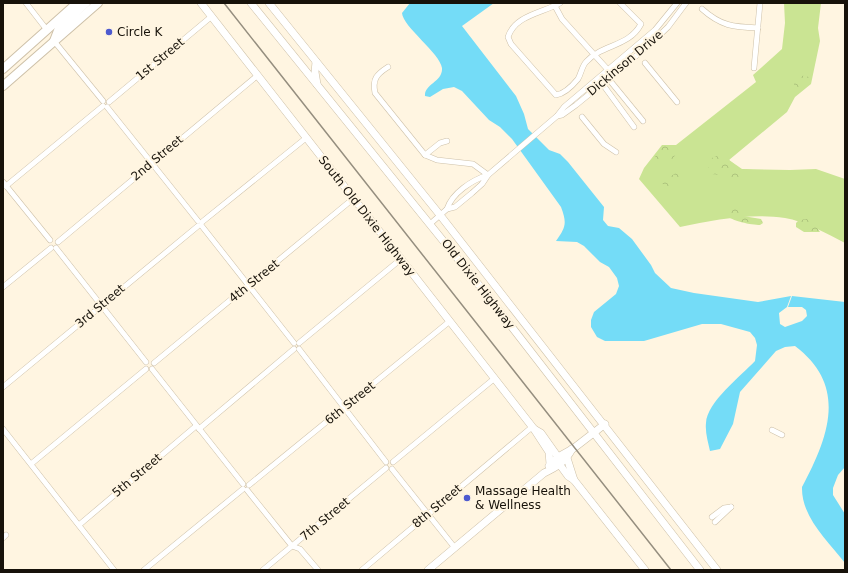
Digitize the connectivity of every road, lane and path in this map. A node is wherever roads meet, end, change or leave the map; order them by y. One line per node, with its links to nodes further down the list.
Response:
1 (26, 3): 17 (street)
2 (77, 3): 17 (main road)
3 (86, 3): 18 (main road)
4 (98, 3): 18 (main road)
5 (201, 3): 15 (main road, South Old Dixie Highway)
6 (251, 3): 32 (main road, Old Dixie Highway)
7 (269, 3): 20 (main road, Old Dixie Highway)
8 (560, 3): 13 (street)
9 (620, 3): 19 (street)
10 (677, 3): 25 (street, Dickinson Drive)
11 (686, 3): 27 (street, Dickinson Drive)
12 (760, 3): 16 (street)
13 (555, 6): 19 (street); 19 (street)
14 (702, 9): 16 (street)
15 (212, 16): 26 (main road, South Old Dixie Highway); 34 (street, 1st Street)
16 (758, 28): 24 (street)
17 (47, 30): 23 (main road); 29 (main road)
18 (54, 41): 31 (main road); 34 (street)
19 (595, 55): 25 (street)
20 (316, 62): 32 (main road); 50 (main road, Old Dixie Highway)
21 (646, 63): 33 (street)
22 (388, 67): 42 (street)
23 (3, 68)
24 (754, 68)
25 (606, 71): 27 (street); 28 (street, Dickinson Drive)
26 (258, 75): 39 (main road, South Old Dixie Highway); 43 (street, 2nd Street)
27 (610, 77): 30 (street, Dickinson Drive); 37 (street)
28 (598, 78): 30 (street); 35 (street, Dickinson Drive)
29 (3, 81)
30 (602, 84): 35 (street, Dickinson Drive); 38 (street)
31 (3, 86)
32 (318, 86): 52 (main road, Old Dixie Highway)
33 (677, 102)
34 (106, 104): 43 (street); 45 (street, 1st Street)
35 (557, 116): 44 (street, Dickinson Drive)
36 (582, 117): 41 (street)
37 (643, 121)
38 (634, 127)
39 (306, 138): 48 (main road, South Old Dixie Highway); 51 (street, 3rd Street)
40 (447, 141): 42 (street)
41 (616, 152)
42 (425, 155): 44 (street)
43 (152, 163): 51 (street); 54 (street, 2nd Street)
44 (488, 175): 46 (street, Dickinson Drive); 47 (street, Dickinson Drive)
45 (4, 185): 53 (street)
46 (463, 189): 47 (street); 49 (street, Dickinson Drive)
47 (468, 197): 49 (street, Dickinson Drive)
48 (354, 198): 56 (main road, South Old Dixie Highway); 57 (street, 4th Street)
49 (447, 210): 50 (street, Dickinson Drive)
50 (440, 215): 52 (street, Dickinson Drive); 69 (main road, Old Dixie Highway)
51 (200, 223): 57 (street); 59 (street, 3rd Street)
52 (430, 224): 74 (main road, Old Dixie Highway)
53 (50, 240): 54 (street); 55 (street)
54 (58, 242): 55 (street)
55 (53, 248): 58 (street); 59 (street)
56 (401, 259): 60 (main road, South Old Dixie Highway); 61 (street, 5th Street)
57 (248, 286): 61 (street); 63 (street, 4th Street)
58 (3, 287)
59 (101, 306): 62 (street); 67 (street, 3rd Street)
60 (450, 321): 66 (main road, South Old Dixie Highway); 68 (street, 6th Street)
61 (296, 346): 68 (street); 70 (street, 5th Street)
62 (146, 362): 63 (street); 64 (street)
63 (154, 363): 65 (street)
64 (146, 369): 65 (street); 81 (street)
65 (152, 369): 70 (street)
66 (495, 378): 71 (main road, South Old Dixie Highway); 80 (street)
67 (3, 387)
68 (345, 408): 79 (street); 88 (street, 6th Street)
69 (605, 424): 74 (main road); 103 (main road, Old Dixie Highway)
70 (198, 427): 88 (street); 92 (street, 5th Street)
71 (533, 428): 77 (main road, South Old Dixie Highway); 82 (main road, South Old Dixie Highway); 90 (street, 8th Street)
72 (3, 429): 81 (street)
73 (772, 430): 75 (street)
74 (594, 433): 76 (main road); 102 (main road, Old Dixie Highway)
75 (782, 435)
76 (572, 449): 77 (main road); 78 (main road)
77 (558, 457): 82 (main road)
78 (567, 458): 83 (main road); 87 (main road)
79 (386, 462): 80 (street); 84 (street)
80 (393, 462): 85 (street)
81 (31, 464): 92 (street)
82 (550, 464): 86 (main road)
83 (560, 465): 86 (main road); 87 (main road)
84 (386, 468): 85 (street); 93 (street, 7th Street)
85 (392, 469): 90 (street)
86 (544, 473): 94 (main road)
87 (574, 480): 101 (main road)
88 (245, 487): 93 (street); 96 (street, 6th Street)
89 (731, 508): 91 (street)
90 (428, 514): 94 (street); 99 (street, 8th Street)
91 (714, 519)
92 (79, 525): 95 (street)
93 (292, 546): 97 (street, 7th Street); 98 (street)
94 (455, 548): 100 (main road)
95 (114, 570)
96 (144, 570)
97 (263, 570)
98 (318, 570)
99 (362, 570)
100 (428, 570)
101 (645, 570)
102 (700, 570)
103 (717, 570)

